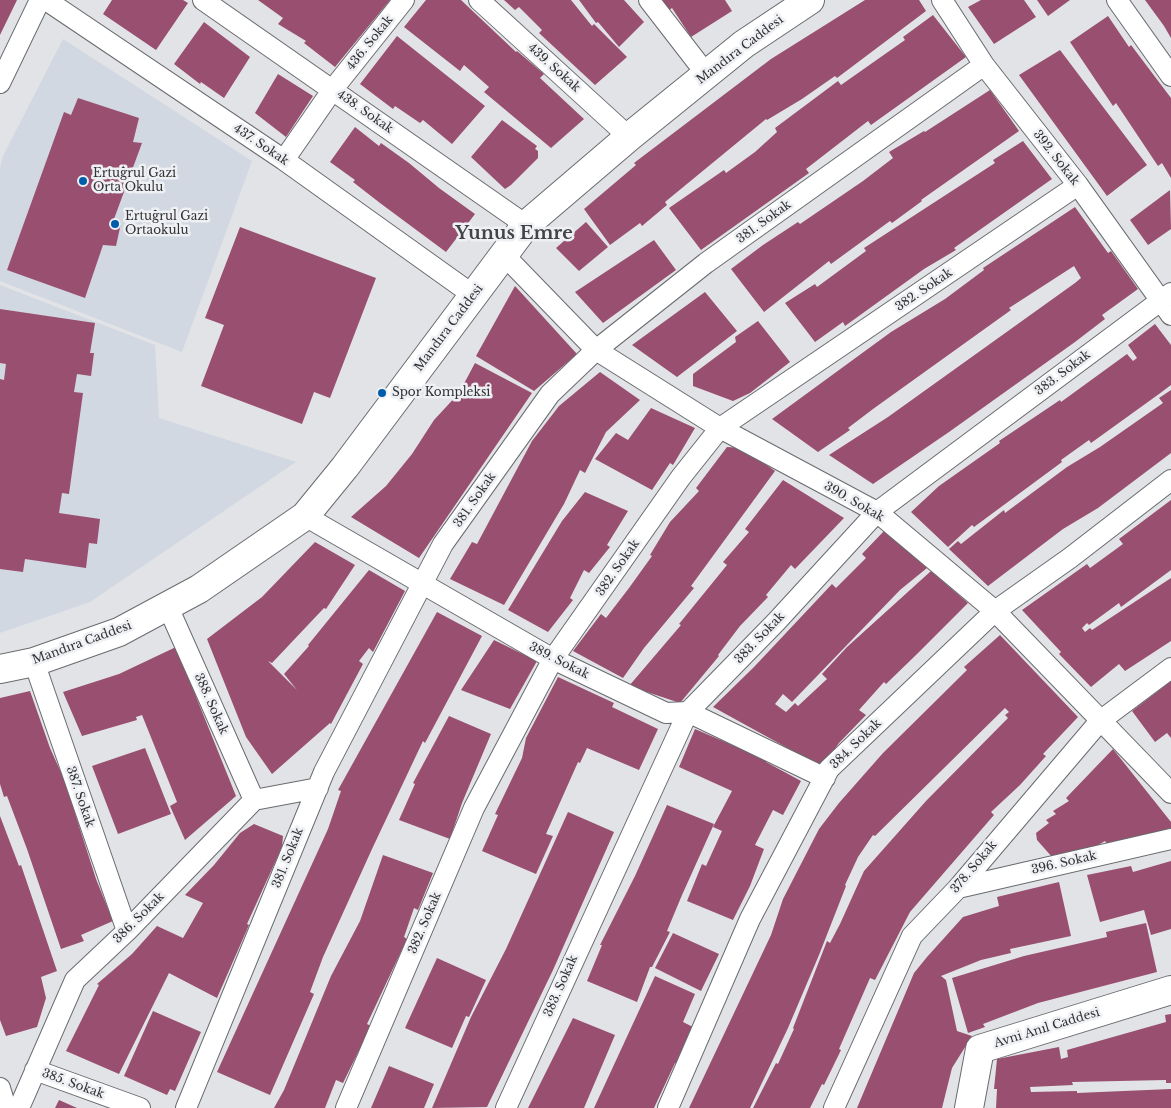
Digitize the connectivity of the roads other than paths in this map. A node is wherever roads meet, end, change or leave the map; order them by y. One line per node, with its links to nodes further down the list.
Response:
1 (40, 0): 13 (street)
2 (46, 0): 16 (street, 437. Sokak)
3 (204, 0): 14 (street, 438. Sokak)
4 (404, 0): 14 (street, 436. Sokak)
5 (479, 0): 15 (street, 439. Sokak)
6 (649, 0): 11 (street)
7 (942, 0): 10 (street, 392. Sokak)
8 (1117, 0): 12 (street)
9 (797, 3): 11 (street, Mandıra Caddesi)
10 (984, 64): 17 (street, 392. Sokak); 22 (street, 381. Sokak)
11 (707, 74): 15 (street, Mandıra Caddesi)
12 (1171, 76)
13 (1, 79)
14 (332, 89): 16 (street, 436. Sokak); 18 (street, 438. Sokak)
15 (629, 137): 18 (street, Mandıra Caddesi)
16 (284, 160): 20 (street, 437. Sokak)
17 (1078, 185): 21 (street, 392. Sokak); 23 (street, 382. Sokak)
18 (526, 224): 19 (street, Mandıra Caddesi)
19 (504, 255): 20 (street, Mandıra Caddesi); 22 (street, 390. Sokak)
20 (473, 295): 26 (street, Mandıra Caddesi)
21 (1167, 303): 25 (street, 383. Sokak)
22 (596, 350): 23 (street, 390. Sokak); 27 (street, 381. Sokak)
23 (720, 428): 25 (street, 390. Sokak); 30 (street, 382. Sokak)
24 (1171, 480): 29 (street, 384. Sokak)
25 (877, 512): 29 (street, 390. Sokak); 34 (street, 383. Sokak)
26 (305, 516): 27 (street, 389. Sokak); 28 (street, Mandıra Caddesi)
27 (424, 584): 30 (street, 389. Sokak); 37 (street, 381. Sokak)
28 (168, 607): 31 (street, Mandıra Caddesi); 39 (street, 388. Sokak)
29 (996, 611): 35 (street, 390. Sokak); 36 (street, 384. Sokak)
30 (553, 660): 34 (street, 389. Sokak); 50 (street, 382. Sokak)
31 (34, 662): 33 (street, Mandıra Caddesi); 42 (street, 387. Sokak)
32 (1171, 668): 35 (street, 378. Sokak)
33 (0, 669)
34 (688, 712): 36 (street, 389. Sokak); 51 (street, 383. Sokak)
35 (1100, 721): 38 (street, 390. Sokak); 41 (street, 378. Sokak)
36 (825, 778): 52 (street, 384. Sokak)
37 (318, 788): 39 (street); 49 (street, 381. Sokak)
38 (1171, 793)
39 (254, 800): 42 (street, 386. Sokak)
40 (1171, 838): 41 (street, 396. Sokak)
41 (958, 888): 53 (street, 378. Sokak)
42 (127, 931): 44 (street, 386. Sokak)
43 (1171, 990): 54 (street, Avni Anıl Caddesi)
44 (35, 1070): 47 (street, 386. Sokak); 48 (street, 385. Sokak)
45 (0, 1088): 46 (street)
46 (6, 1108)
47 (19, 1108)
48 (140, 1108)
49 (186, 1108)
50 (346, 1108)
51 (506, 1108)
52 (668, 1108)
53 (834, 1108)
54 (969, 1108)

